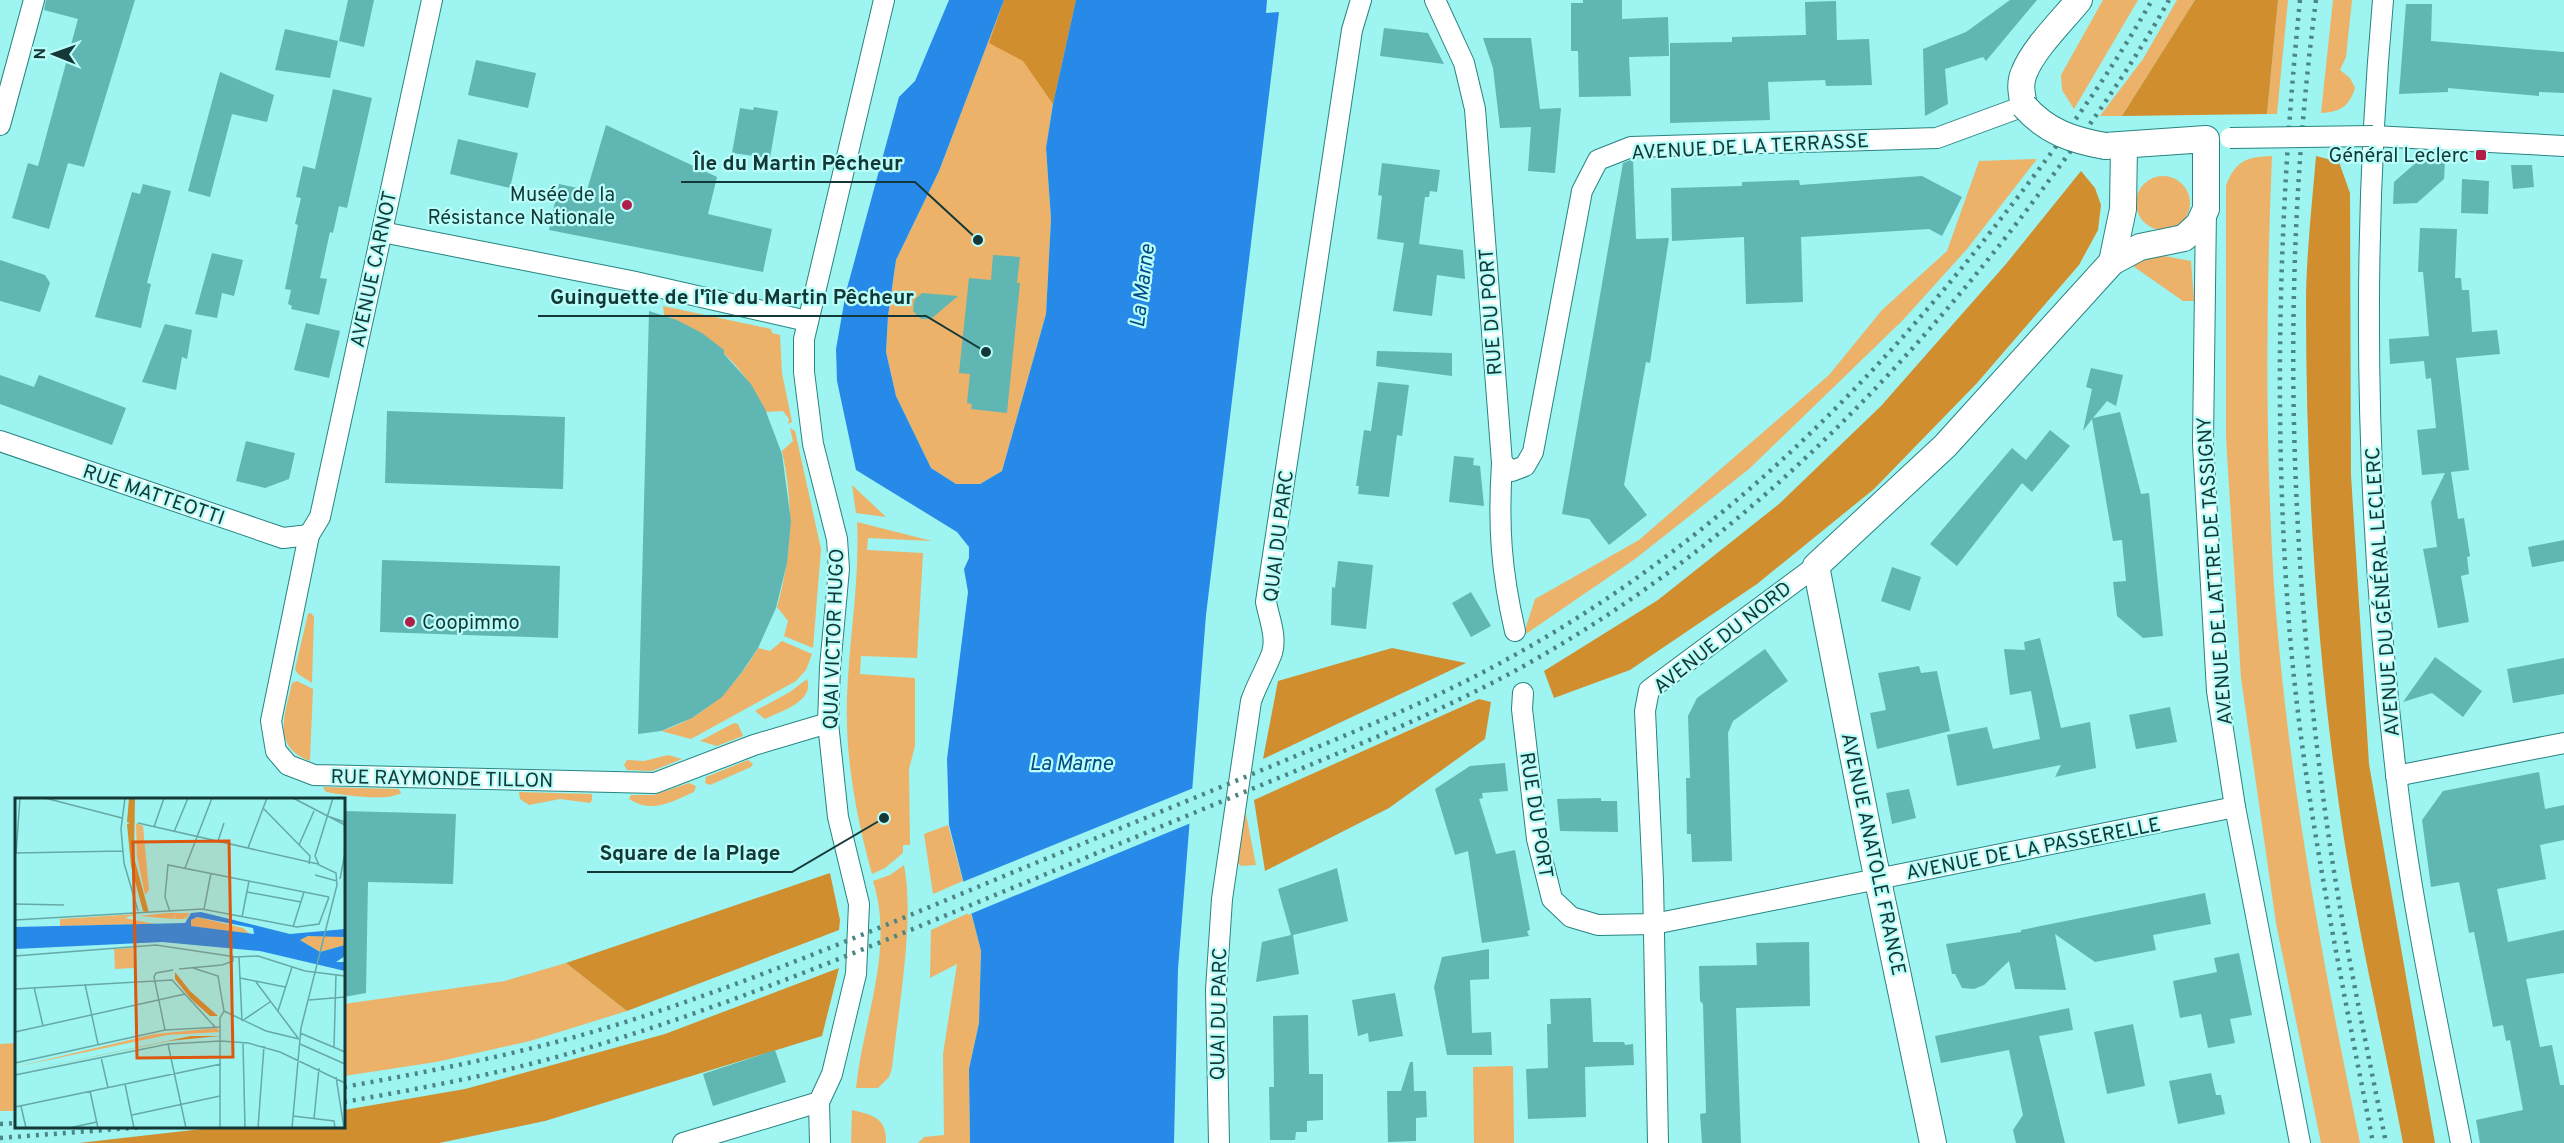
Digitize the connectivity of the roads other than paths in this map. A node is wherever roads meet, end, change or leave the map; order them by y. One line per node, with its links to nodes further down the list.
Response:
1 (34, 0): 9 (street)
2 (432, 0): 16 (street, AVENUE CARNOT)
3 (884, 0): 19 (street, QUAI VICTOR HUGO)
4 (1361, 0): 35 (street, QUAI DU PARC)
5 (1435, 0): 21 (street, RUE DU PORT)
6 (2079, 0): 8 (street)
7 (2383, 0): 10 (street, AVENUE DU GÉNÉRAL LECLERC)
8 (2024, 106): 12 (street, bridge); 21 (street, AVENUE DE LA TERRASSE)
9 (0, 125)
10 (2373, 136): 11 (street, bridge); 13 (street); 28 (street, AVENUE DU GÉNÉRAL LECLERC)
11 (2218, 139): 12 (street); 15 (street)
12 (2114, 146): 14 (street)
13 (2564, 146)
14 (2123, 209): 17 (street); 18 (street)
15 (2206, 209): 17 (street); 29 (street, AVENUE DE LATTRE DE TASSIGNY)
16 (382, 232): 19 (street); 22 (street, AVENUE CARNOT)
17 (2156, 242): 18 (street)
18 (2112, 262): 23 (street, AVENUE DU NORD)
19 (807, 321): 26 (street, QUAI VICTOR HUGO)
20 (0, 441): 22 (street, RUE MATTEOTTI)
21 (1502, 463): 24 (street, RUE DU PORT)
22 (309, 535): 26 (street, RUE RAYMONDE TILLON)
23 (1816, 566): 30 (street, AVENUE ANATOLE FRANCE); 31 (street, AVENUE DU NORD)
24 (1515, 631)
25 (1523, 693): 31 (street, RUE DU PORT)
26 (828, 723): 32 (street, QUAI VICTOR HUGO)
27 (2564, 743): 28 (street)
28 (2396, 776): 39 (street, AVENUE DU GÉNÉRAL LECLERC)
29 (2235, 807): 30 (street, AVENUE DE LA PASSERELLE); 38 (street, AVENUE DE LATTRE DE TASSIGNY)
30 (1878, 879): 31 (street, AVENUE DE LA PASSERELLE); 37 (street, AVENUE ANATOLE FRANCE)
31 (1654, 924): 36 (street, AVENUE DU NORD)
32 (819, 1102): 33 (street); 34 (street)
33 (683, 1143)
34 (820, 1143)
35 (1219, 1143)
36 (1658, 1143)
37 (1933, 1143)
38 (2300, 1143)
39 (2460, 1143)

